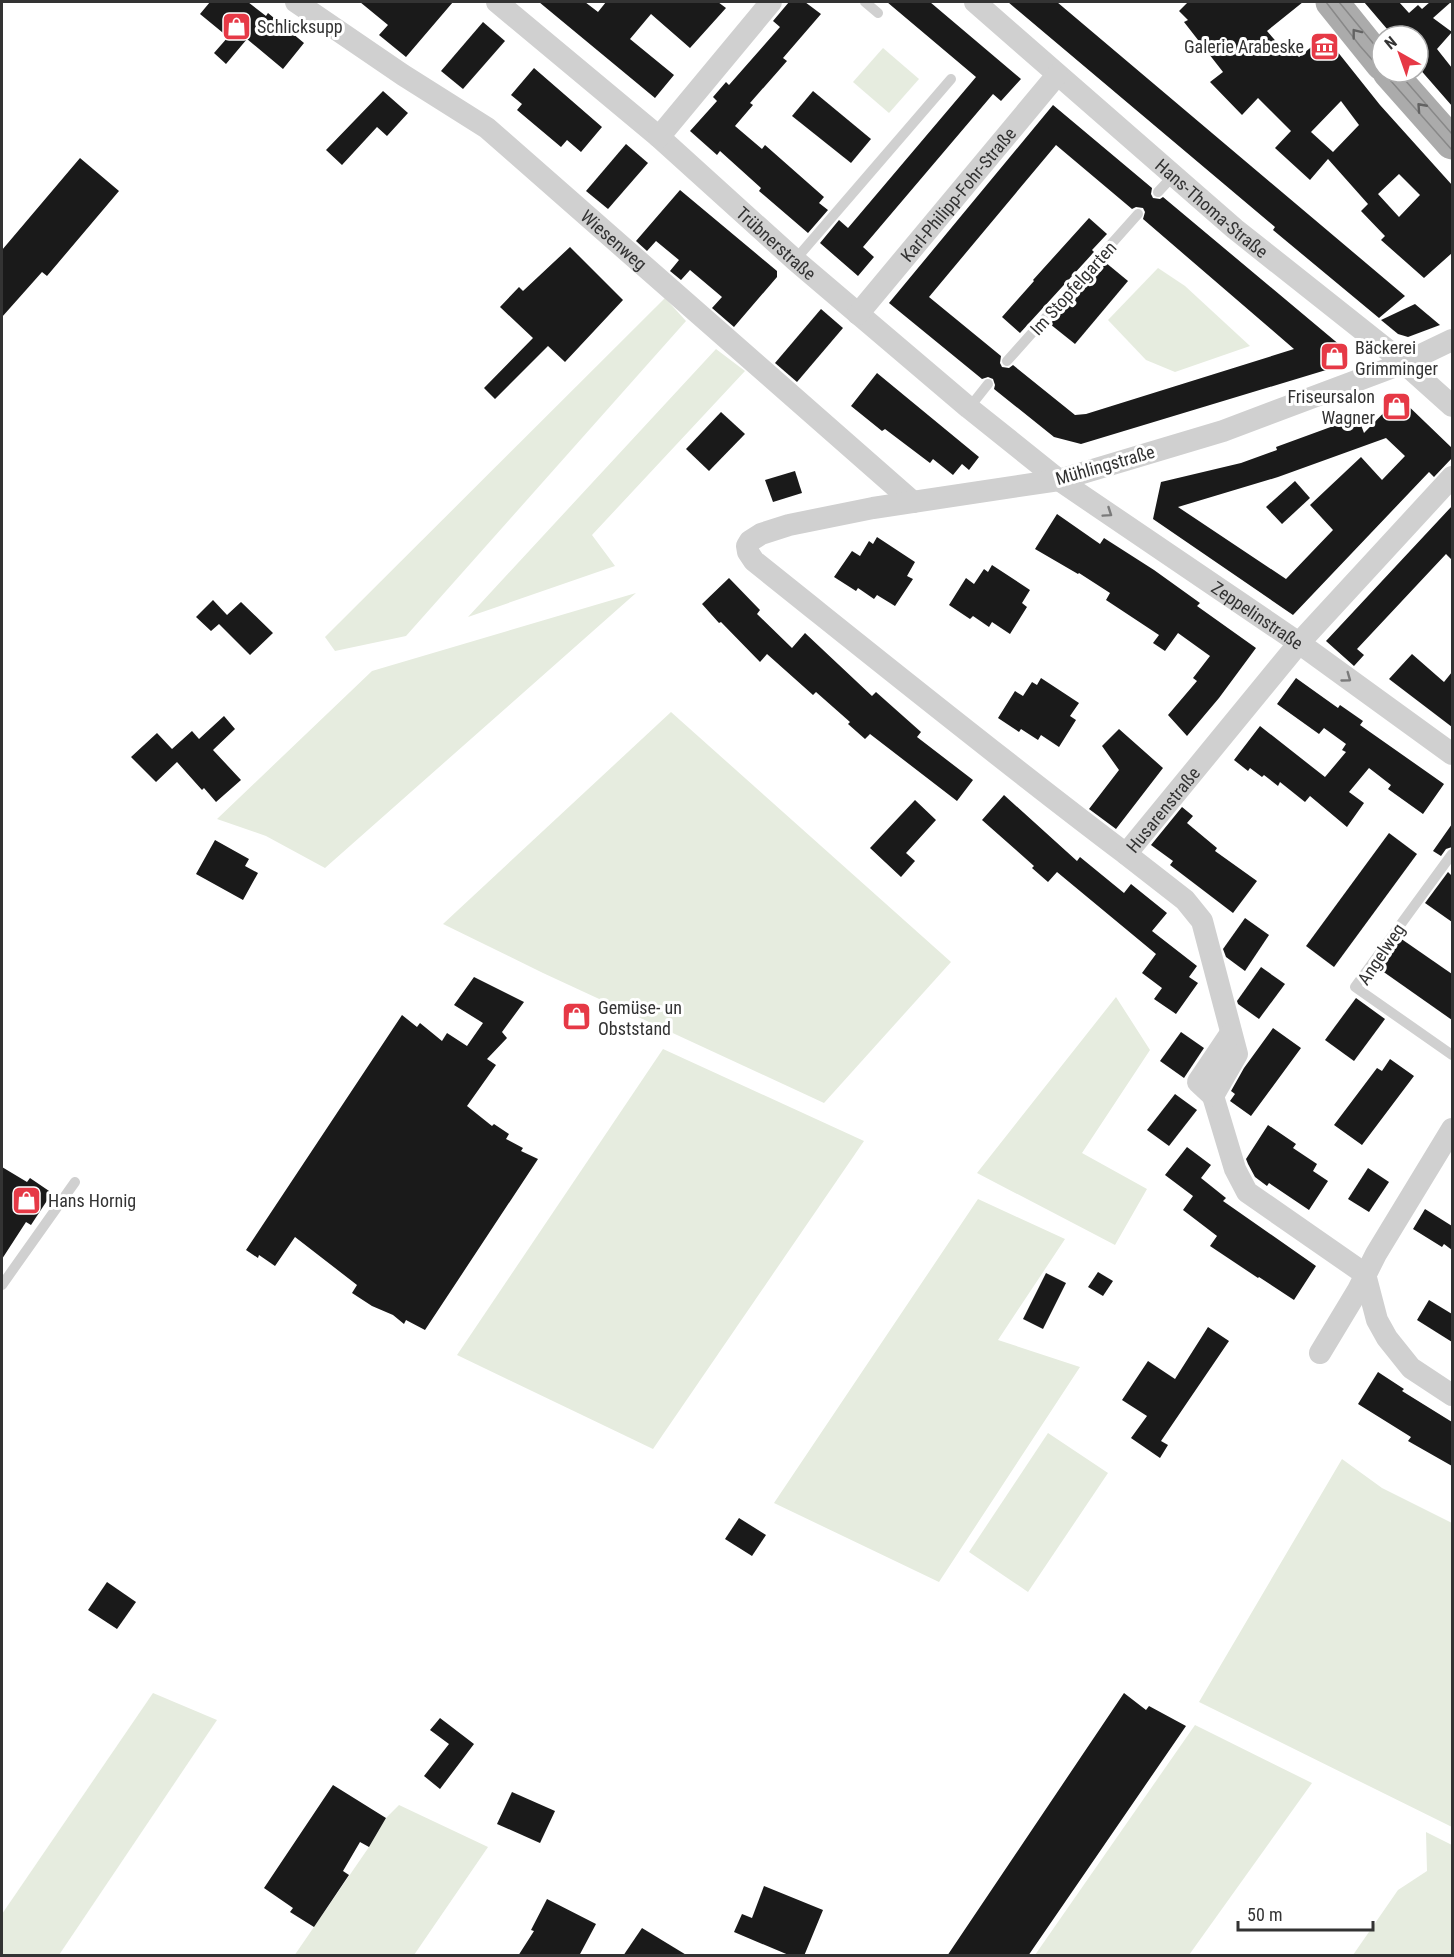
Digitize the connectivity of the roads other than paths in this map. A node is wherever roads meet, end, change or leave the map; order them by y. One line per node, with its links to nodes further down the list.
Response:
1 (296, 2): 25 (street, Wiesenweg)
2 (497, 2): 12 (street, Trübnerstraße)
3 (771, 2): 12 (street)
4 (865, 2): 7 (lane)
5 (975, 2): 9 (street, Hans-Thoma-Straße)
6 (1332, 2): 8 (main road, one-way to 6)
7 (878, 13)
8 (1370, 49)
9 (1057, 75): 16 (street, Karl-Philipp-Fohr-Straße); 19 (street, Hans-Thoma-Straße)
10 (951, 79): 15 (lane)
11 (1400, 84): 13 (main road, one-way to 11)
12 (659, 138): 15 (street, Trübnerstraße)
13 (1452, 143)
14 (1138, 214): 18 (lane, Im Stopfelgarten)
15 (795, 260): 16 (street, Trübnerstraße)
16 (858, 314): 22 (street, Trübnerstraße)
17 (1452, 340): 19 (street, Mühlingstraße)
18 (1007, 361)
19 (1404, 363): 21 (street, Hans-Thoma-Straße); 24 (street, Mühlingstraße)
20 (988, 384): 22 (lane)
21 (1452, 406)
22 (969, 408): 24 (street, Trübnerstraße)
23 (1452, 477): 27 (street, Husarenstraße)
24 (1059, 480): 25 (street, Mühlingstraße); 27 (street, Zeppelinstraße, one-way to 27)
25 (913, 502): 26 (street, Mühlingstraße)
26 (747, 546): 29 (street, Husarenstraße)
27 (1299, 643): 28 (street, Zeppelinstraße, one-way to 28); 29 (street, Husarenstraße)
28 (1452, 754)
29 (1126, 854): 34 (street)
30 (1452, 854): 31 (lane, Angelweg)
31 (1452, 1055)
32 (1452, 1130): 34 (street)
33 (75, 1182): 35 (lane)
34 (1365, 1274): 36 (street); 37 (street)
35 (2, 1285)
36 (1320, 1353)
37 (1452, 1395)

